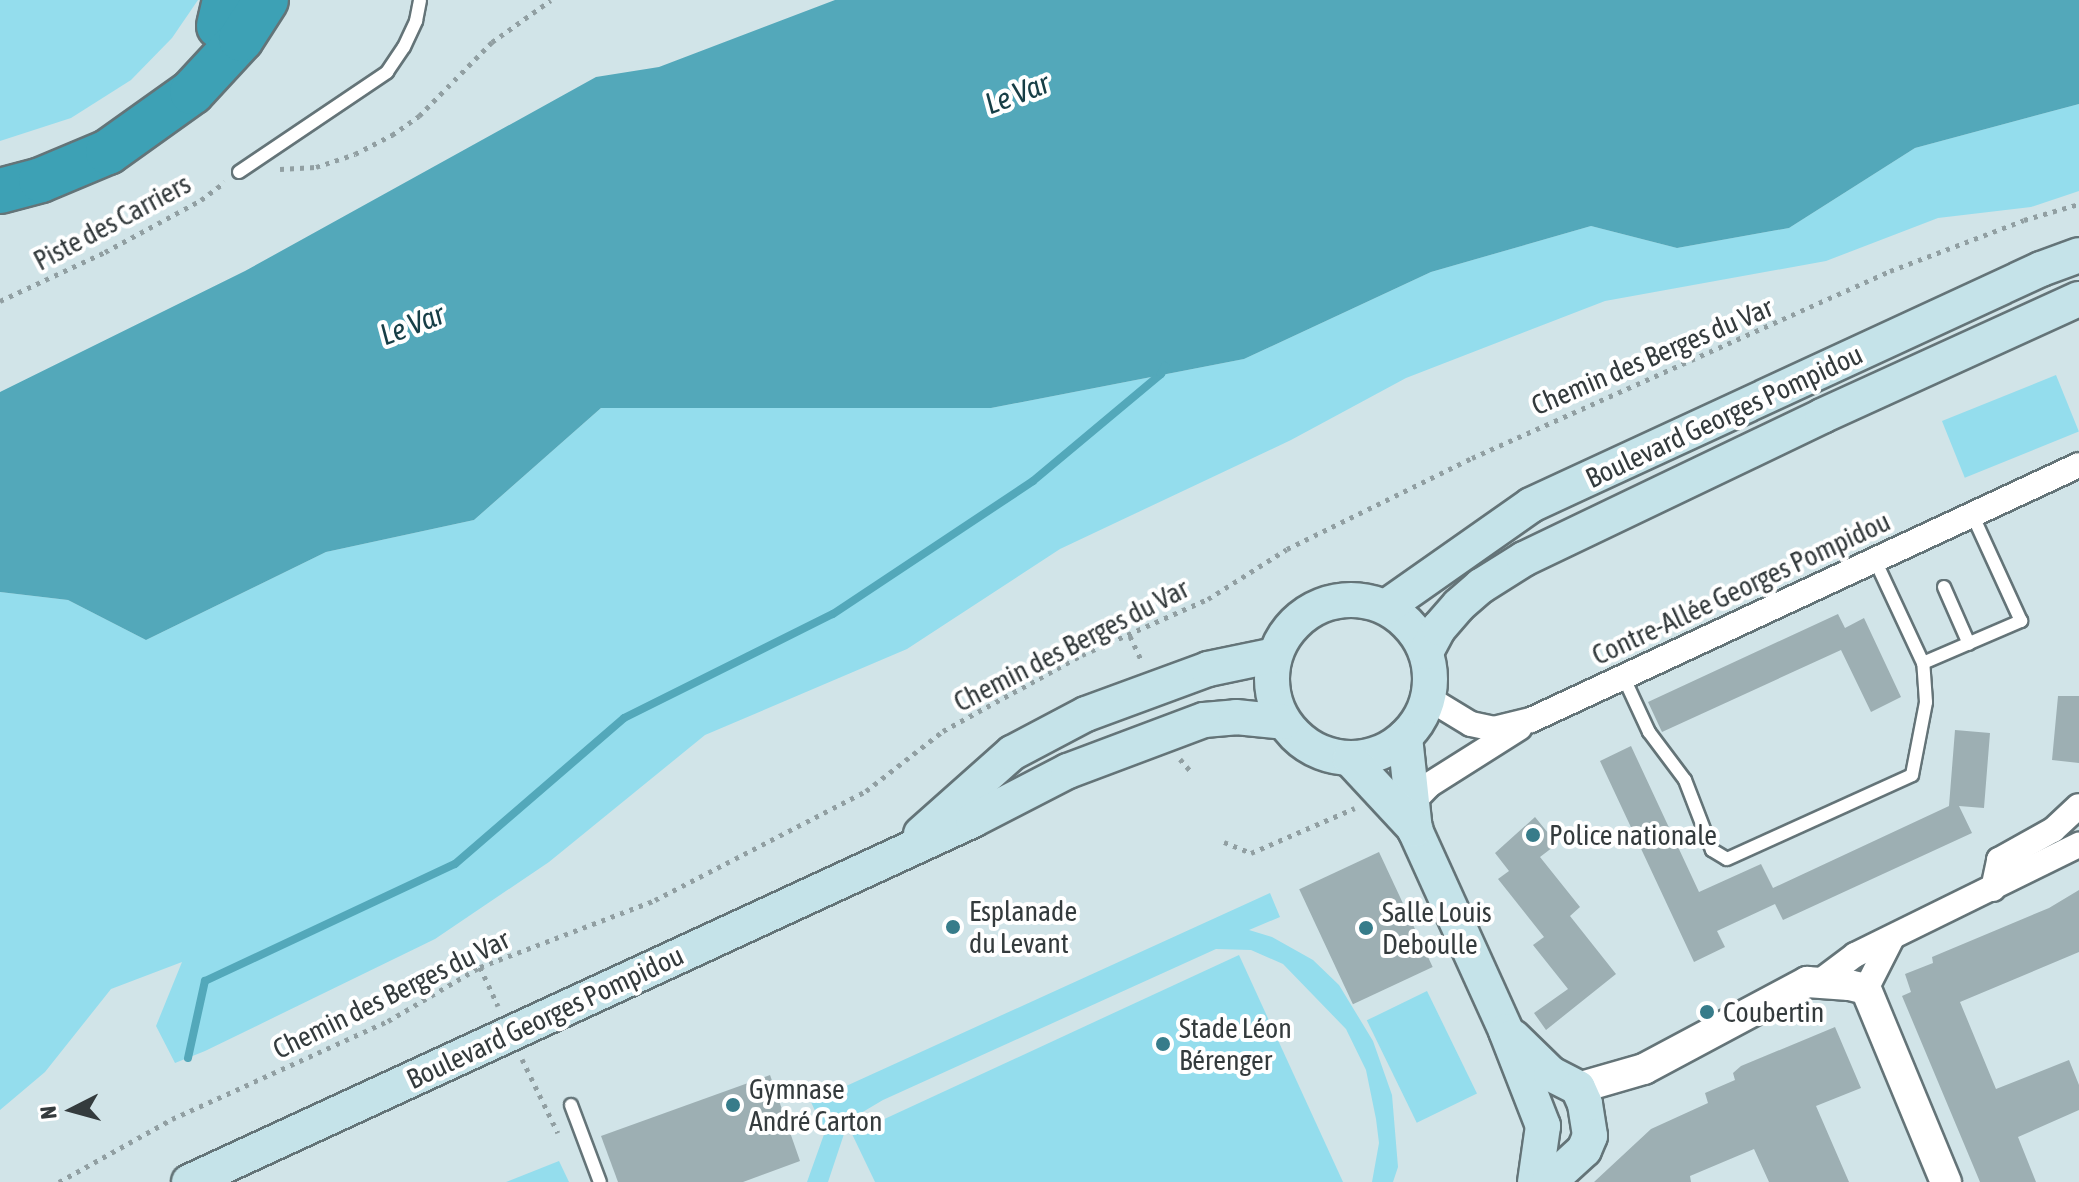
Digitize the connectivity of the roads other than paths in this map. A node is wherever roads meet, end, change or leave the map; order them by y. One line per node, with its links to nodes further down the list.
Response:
1 (266, 0): 6 (highway)
2 (420, 0): 5 (lane)
3 (226, 9): 4 (highway)
4 (0, 169)
5 (239, 172)
6 (0, 191)
7 (2079, 255): 13 (main road, Boulevard Georges Pompidou)
8 (2079, 299): 15 (main road, Boulevard Georges Pompidou)
9 (2079, 465): 10 (street, Contre-Allée Georges Pompidou)
10 (1971, 513): 11 (street, Contre-Allée Georges Pompidou); 14 (lane)
11 (1874, 558): 17 (lane); 18 (street, Contre-Allée Georges Pompidou)
12 (1944, 587): 14 (lane)
13 (1386, 607): 15 (main road); 16 (main road)
14 (1969, 644): 17 (lane)
15 (1426, 652): 19 (main road)
16 (1275, 655): 21 (main road); 27 (main road, Boulevard Georges Pompidou)
17 (1923, 663): 18 (lane)
18 (1623, 676): 20 (street, Contre-Allée Georges Pompidou)
19 (1428, 698): 20 (street, Contre-Allée Georges Pompidou); 22 (main road)
20 (1531, 720): 25 (street)
21 (1284, 722): 23 (main road); 27 (main road, Boulevard Georges Pompidou)
22 (1405, 737): 23 (main road); 25 (main road)
23 (1350, 759): 25 (main road)
24 (2079, 806): 28 (street)
25 (1412, 817): 32 (main road)
26 (2079, 845): 28 (street)
27 (901, 853): 37 (main road, Boulevard Georges Pompidou)
28 (1993, 889): 29 (street)
29 (1891, 940): 30 (street); 31 (street)
30 (1819, 982): 31 (street); 33 (street)
31 (1866, 989): 41 (street)
32 (1506, 1031): 33 (main road); 35 (main road)
33 (1578, 1088): 35 (main road); 36 (main road)
34 (571, 1105): 38 (lane)
35 (1543, 1126): 36 (main road); 39 (main road)
36 (1586, 1144): 40 (main road)
37 (189, 1182)
38 (600, 1182)
39 (1535, 1182)
40 (1549, 1182)
41 (1946, 1182)

